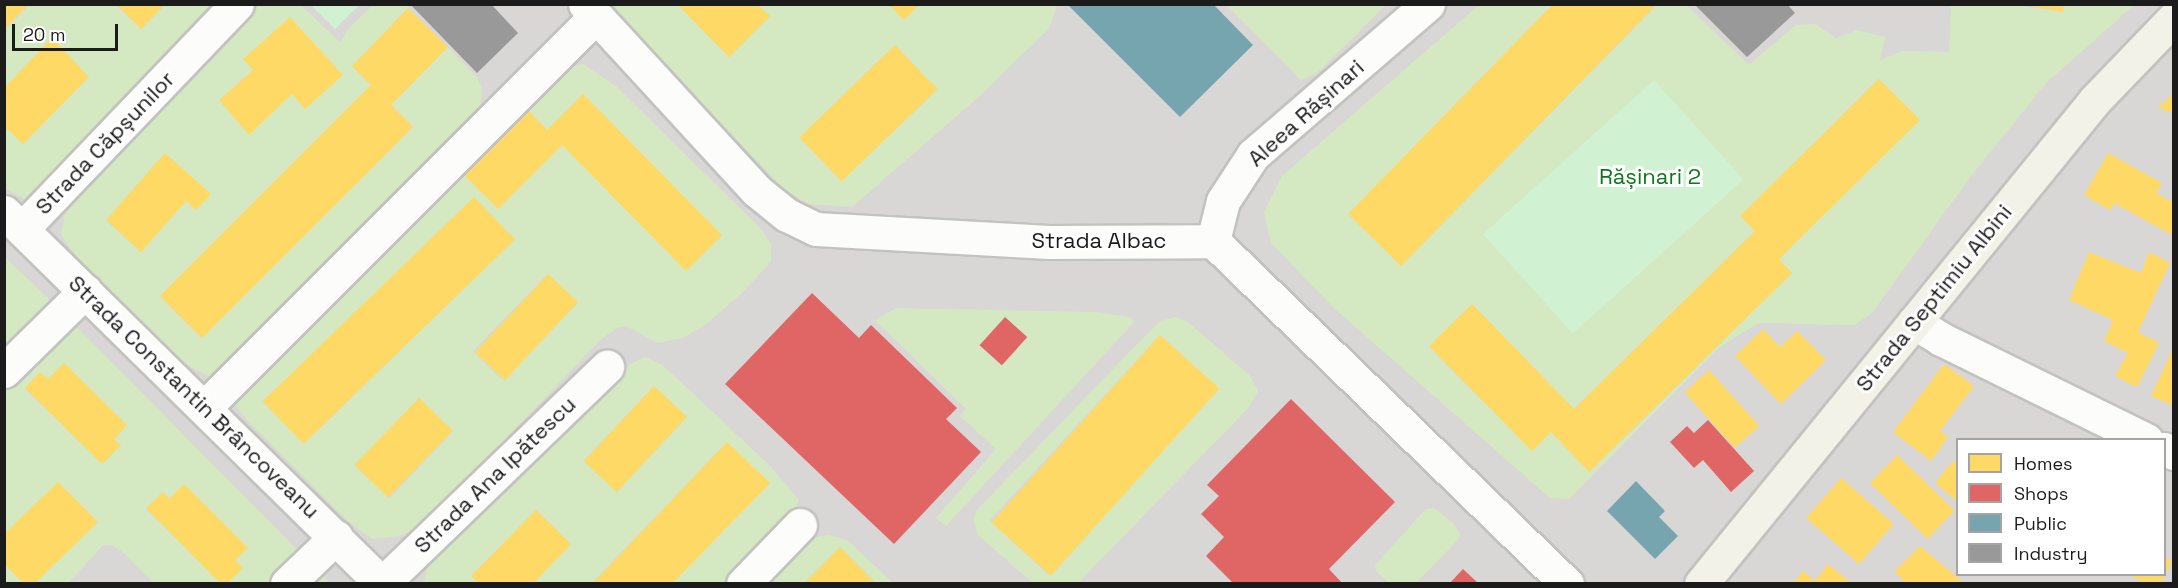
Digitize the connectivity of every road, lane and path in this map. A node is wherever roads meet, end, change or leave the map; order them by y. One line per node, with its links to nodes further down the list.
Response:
1 (237, 4): 5 (street, Strada Căpșunilor)
2 (1428, 4): 6 (street, Aleea Rășinari)
3 (591, 10): 6 (street, Strada Albac); 11 (street)
4 (2174, 18): 8 (street, Strada Septimiu Albini)
5 (13, 220): 7 (street, Strada Constantin Brâncoveanu)
6 (1213, 241): 18 (street)
7 (85, 291): 10 (street); 11 (street, Strada Constantin Brâncoveanu)
8 (1914, 322): 12 (street); 19 (street, Strada Septimiu Albini)
9 (607, 366): 16 (street, Strada Ana Ipătescu)
10 (4, 371)
11 (204, 408): 14 (street, Strada Constantin Brâncoveanu)
12 (2142, 438)
13 (800, 525): 17 (street)
14 (336, 537): 15 (street); 16 (street, Strada Constantin Brâncoveanu)
15 (287, 584)
16 (382, 584)
17 (743, 584)
18 (1567, 584)
19 (1701, 584)

